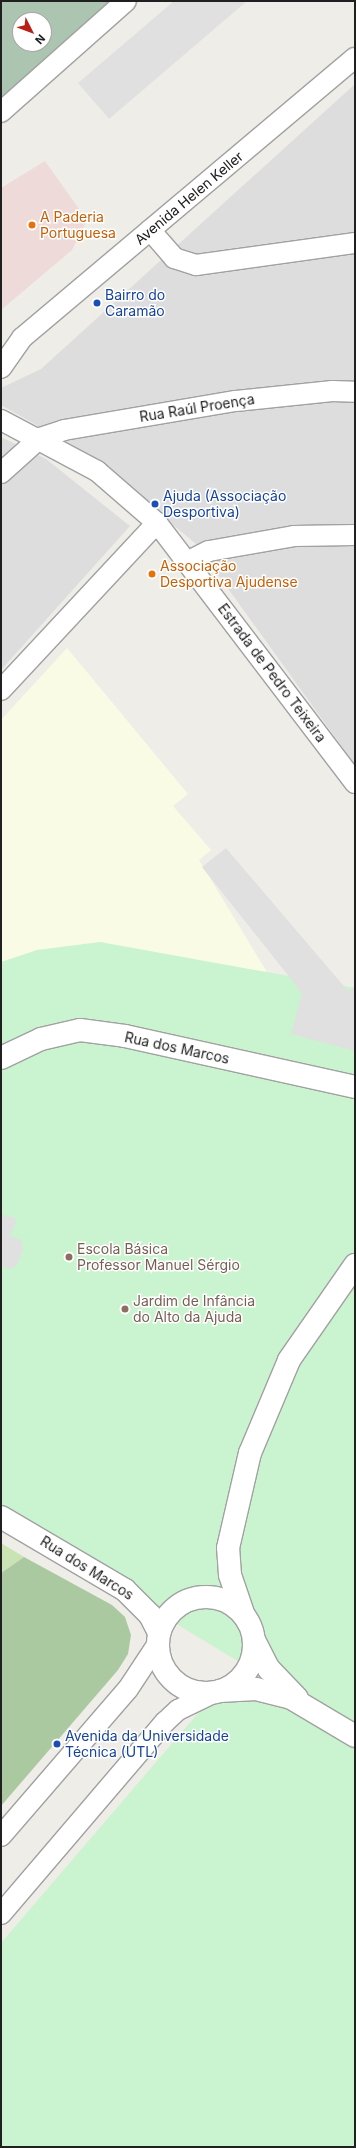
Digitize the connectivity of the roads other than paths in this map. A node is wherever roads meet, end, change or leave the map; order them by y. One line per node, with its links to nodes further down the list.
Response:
1 (126, 1): 3 (street)
2 (355, 58): 4 (street, Avenida Helen Keller)
3 (1, 112)
4 (150, 230): 5 (street); 6 (street, Avenida Helen Keller)
5 (355, 243)
6 (22, 338): 7 (street, Avenida Helen Keller); 8 (street, Avenida Helen Keller)
7 (1, 345)
8 (1, 368)
9 (355, 392): 11 (street, Rua Raúl Proença)
10 (1, 420): 11 (street, Estrada de Pedro Teixeira)
11 (40, 438): 12 (street); 13 (street, Estrada de Pedro Teixeira)
12 (1, 474)
13 (157, 523): 15 (street, Estrada de Pedro Teixeira); 16 (street)
14 (355, 535): 15 (street)
15 (189, 560): 17 (street, Estrada de Pedro Teixeira)
16 (1, 690)
17 (355, 783)
18 (1, 1058): 19 (street, Rua dos Marcos)
19 (355, 1087)
20 (355, 1265): 22 (street)
21 (1, 1517): 23 (street, Rua dos Marcos)
22 (243, 1613): 23 (street); 24 (street)
23 (158, 1639): 25 (street); 28 (street)
24 (254, 1640): 25 (street); 26 (street)
25 (216, 1692): 26 (street); 29 (street)
26 (305, 1705): 27 (street)
27 (355, 1736)
28 (1, 1836)
29 (1, 1914)

